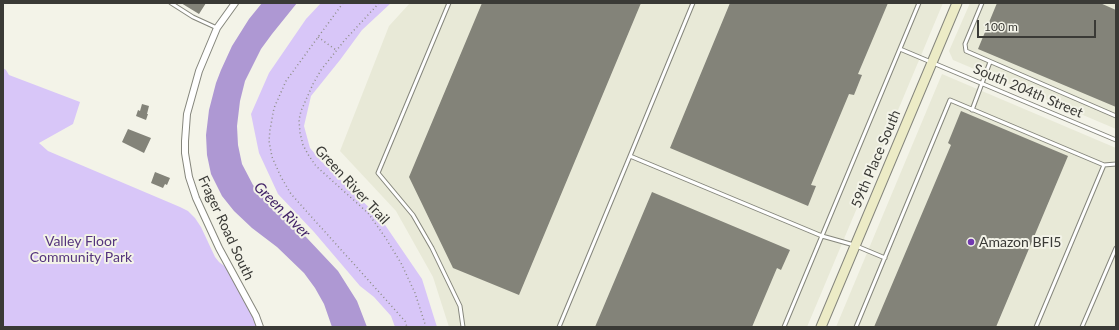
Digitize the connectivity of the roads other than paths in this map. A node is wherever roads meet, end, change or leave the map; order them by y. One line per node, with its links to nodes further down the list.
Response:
1 (171, 3): 8 (lane)
2 (235, 3): 8 (street, Frager Road South)
3 (449, 3): 24 (lane)
4 (693, 3): 16 (lane)
5 (918, 3): 9 (lane)
6 (957, 3): 10 (street, 59th Place South)
7 (982, 3): 11 (lane)
8 (218, 28): 23 (street, Frager Road South)
9 (900, 49): 10 (lane, South 204th Street); 19 (lane)
10 (932, 62): 12 (lane, South 204th Street); 20 (street, 59th Place South)
11 (990, 62): 12 (lane); 14 (lane)
12 (982, 83): 13 (lane); 15 (lane, South 204th Street)
13 (972, 110): 18 (lane); 22 (lane)
14 (1116, 116)
15 (1116, 140)
16 (630, 156): 19 (lane); 25 (lane)
17 (1116, 164): 18 (lane)
18 (1104, 165): 29 (lane)
19 (822, 236): 20 (lane); 26 (lane)
20 (854, 245): 22 (lane); 27 (street, 59th Place South)
21 (1116, 248): 30 (lane)
22 (885, 258): 28 (lane)
23 (260, 327)
24 (463, 327)
25 (559, 327)
26 (784, 327)
27 (821, 327)
28 (856, 327)
29 (1036, 327)
30 (1082, 327)

